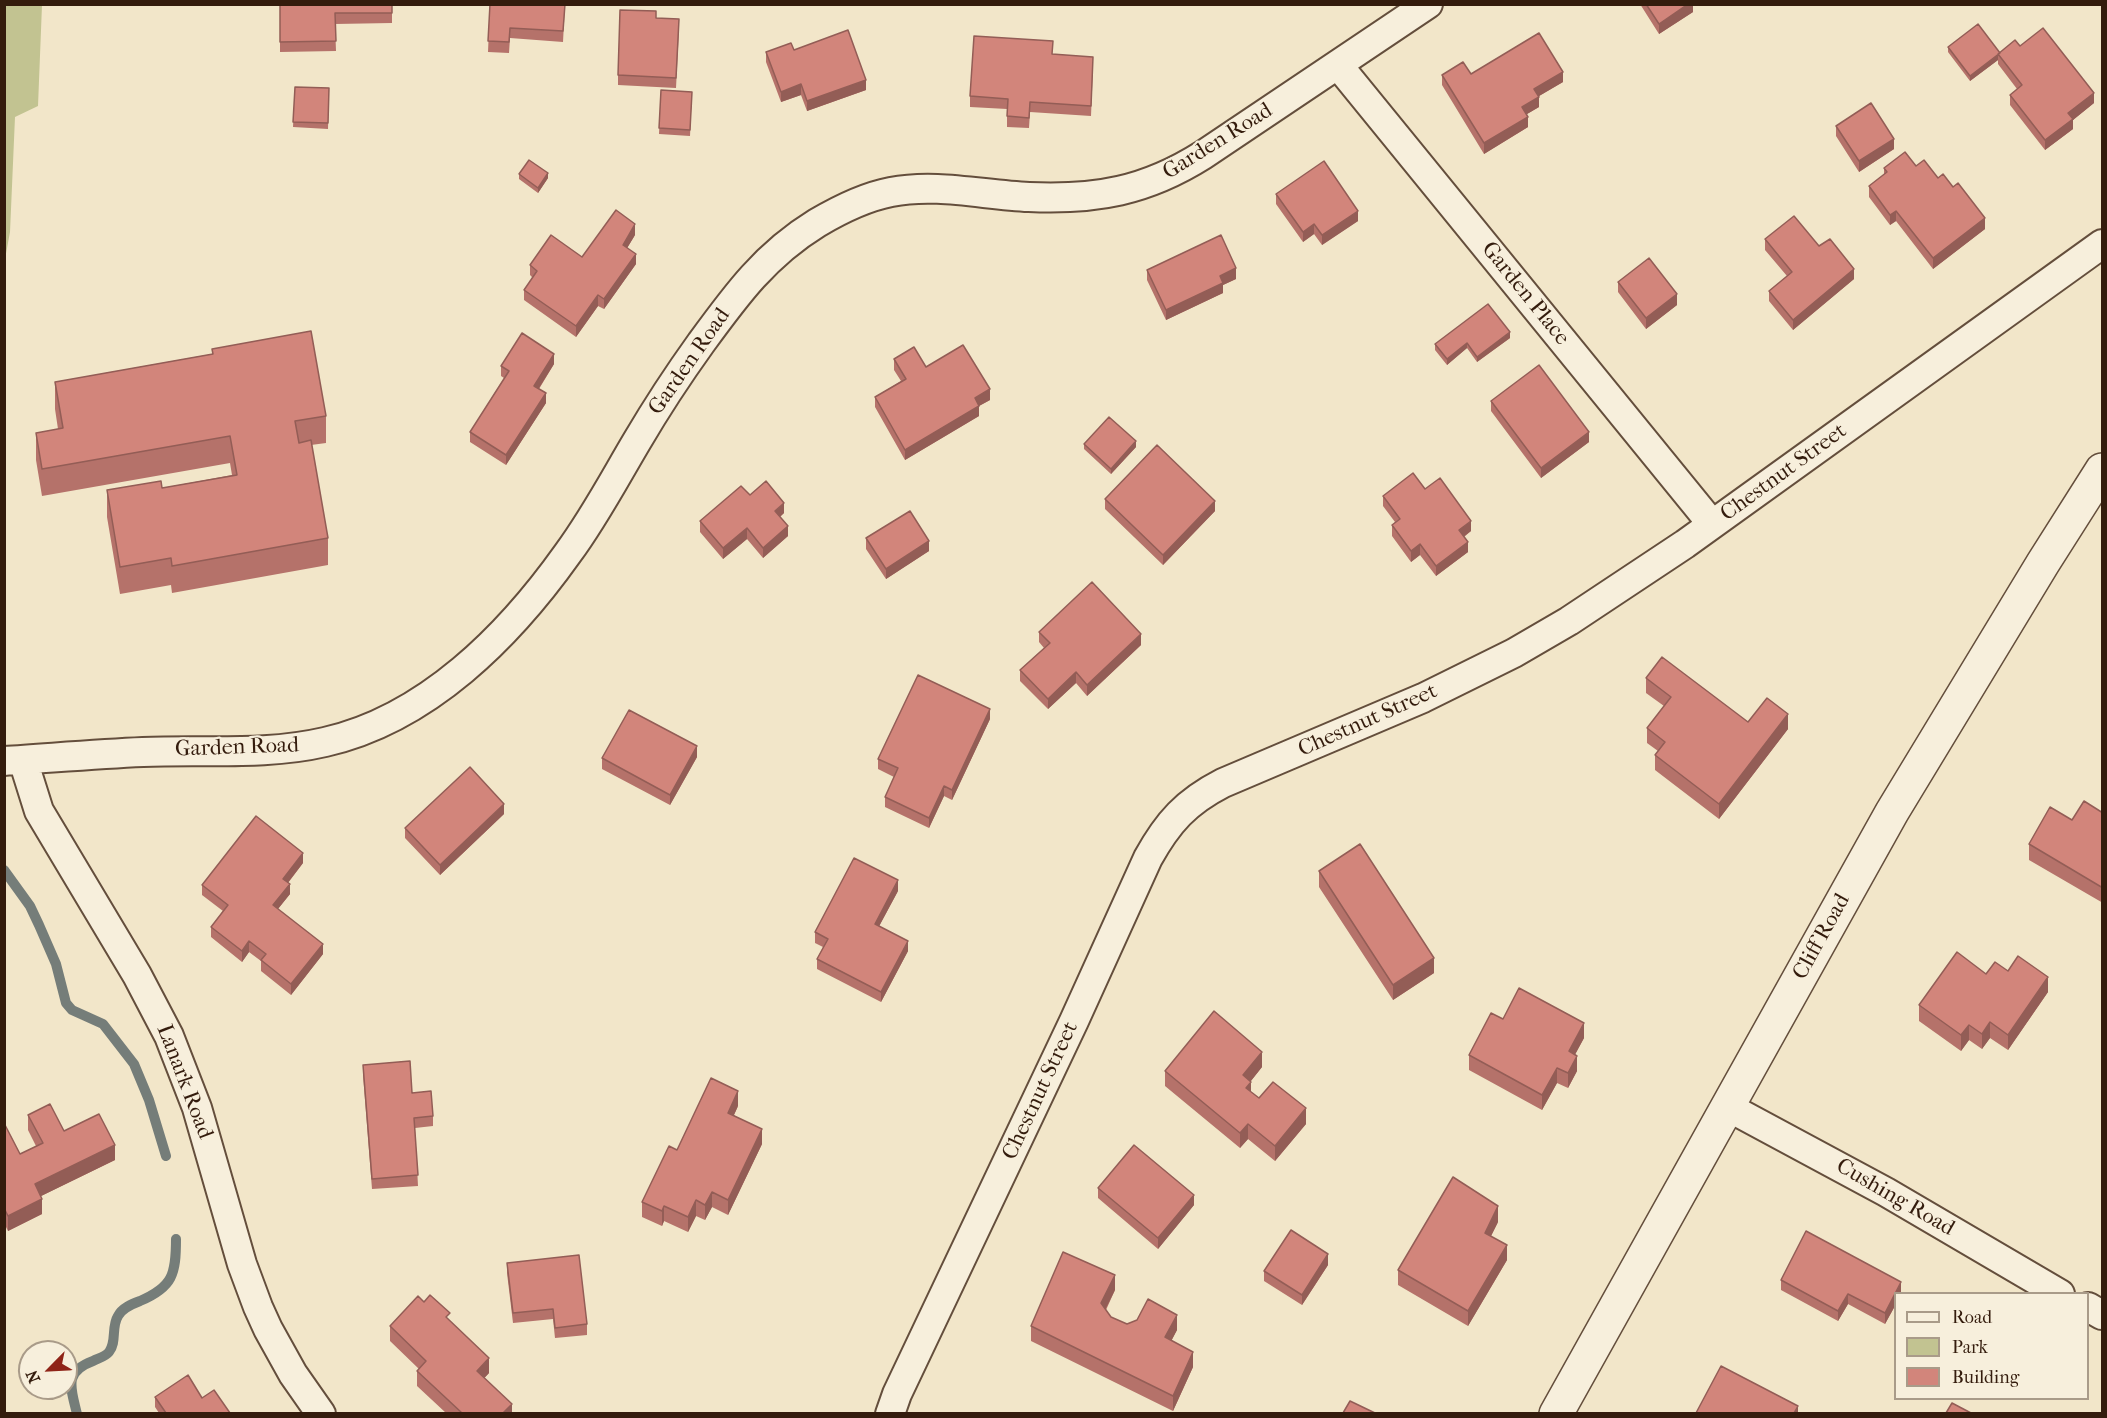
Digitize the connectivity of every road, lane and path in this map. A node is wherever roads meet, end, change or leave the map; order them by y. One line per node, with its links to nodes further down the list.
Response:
1 (1428, 4): 2 (street, Garden Road)
2 (1338, 64): 5 (street, Garden Place); 6 (street, Garden Road)
3 (2103, 244): 5 (street, Chestnut Street)
4 (2103, 470): 7 (street, Cliff Road)
5 (1712, 524): 12 (street, Chestnut Street)
6 (14, 760): 11 (street, Lanark Road)
7 (1728, 1107): 8 (street, Cushing Road); 13 (street, Cliff Road)
8 (2058, 1292)
9 (2089, 1308): 10 (street)
10 (2103, 1315)
11 (321, 1413)
12 (890, 1413)
13 (1556, 1413)

